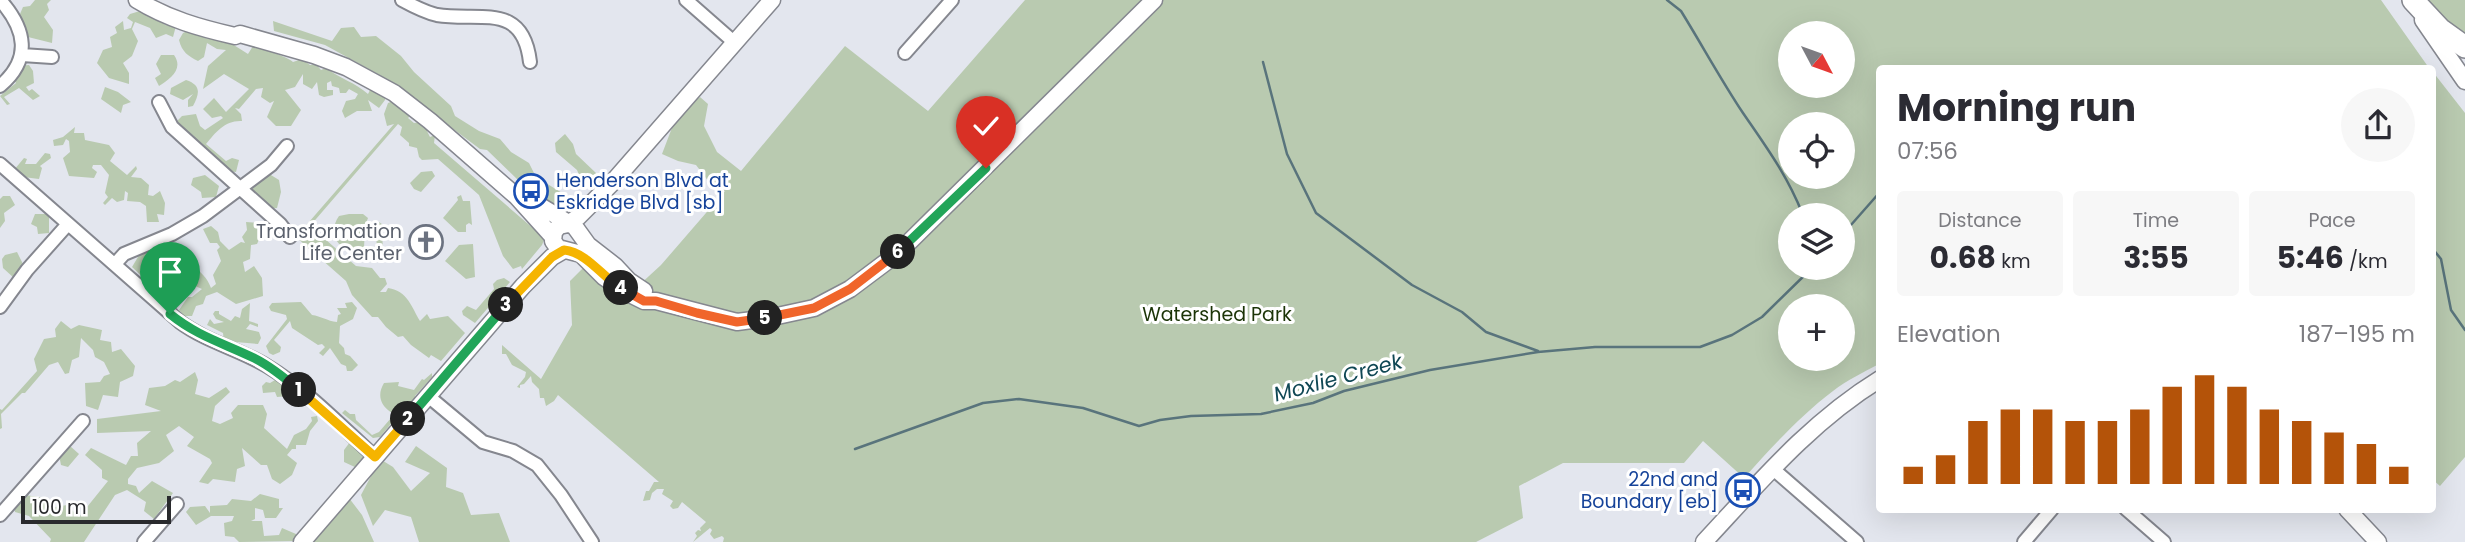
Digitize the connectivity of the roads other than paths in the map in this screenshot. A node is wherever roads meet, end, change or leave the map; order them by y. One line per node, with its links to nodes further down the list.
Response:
1 (0, 0): 15 (street)
2 (137, 0): 11 (main road)
3 (158, 0): 11 (main road)
4 (402, 0): 10 (street)
5 (685, 0): 12 (street)
6 (772, 0): 12 (main road)
7 (952, 0): 14 (street)
8 (1154, 0): 30 (main road)
9 (2412, 0): 13 (highway); 18 (main road)
10 (420, 5): 17 (street)
11 (240, 34): 24 (main road)
12 (734, 43): 26 (main road)
13 (2465, 47)
14 (905, 53)
15 (22, 55): 16 (street); 19 (street)
16 (52, 57)
17 (530, 62)
18 (2465, 81)
19 (0, 86)
20 (159, 102): 23 (street)
21 (287, 146): 23 (street)
22 (0, 164): 25 (street)
23 (239, 187): 27 (street); 29 (street)
24 (516, 196): 26 (main road); 28 (main road)
25 (68, 224): 29 (street); 31 (street)
26 (574, 229): 28 (main road); 28 (main road); 30 (main road)
27 (290, 237)
28 (559, 244): 30 (main road); 33 (main road)
29 (115, 264): 35 (street)
30 (656, 301)
31 (0, 307)
32 (1876, 382): 36 (main road)
33 (428, 396): 35 (main road); 44 (street)
34 (83, 421): 41 (street)
35 (375, 457): 43 (main road)
36 (1773, 468): 45 (main road); 46 (street)
37 (177, 504): 42 (street)
38 (2049, 513): 47 (street)
39 (2131, 513): 48 (street)
40 (2351, 513): 49 (main road)
41 (0, 515)
42 (144, 542)
43 (302, 542)
44 (594, 542)
45 (1704, 542)
46 (1857, 542)
47 (2024, 542)
48 (2164, 542)
49 (2378, 542)

